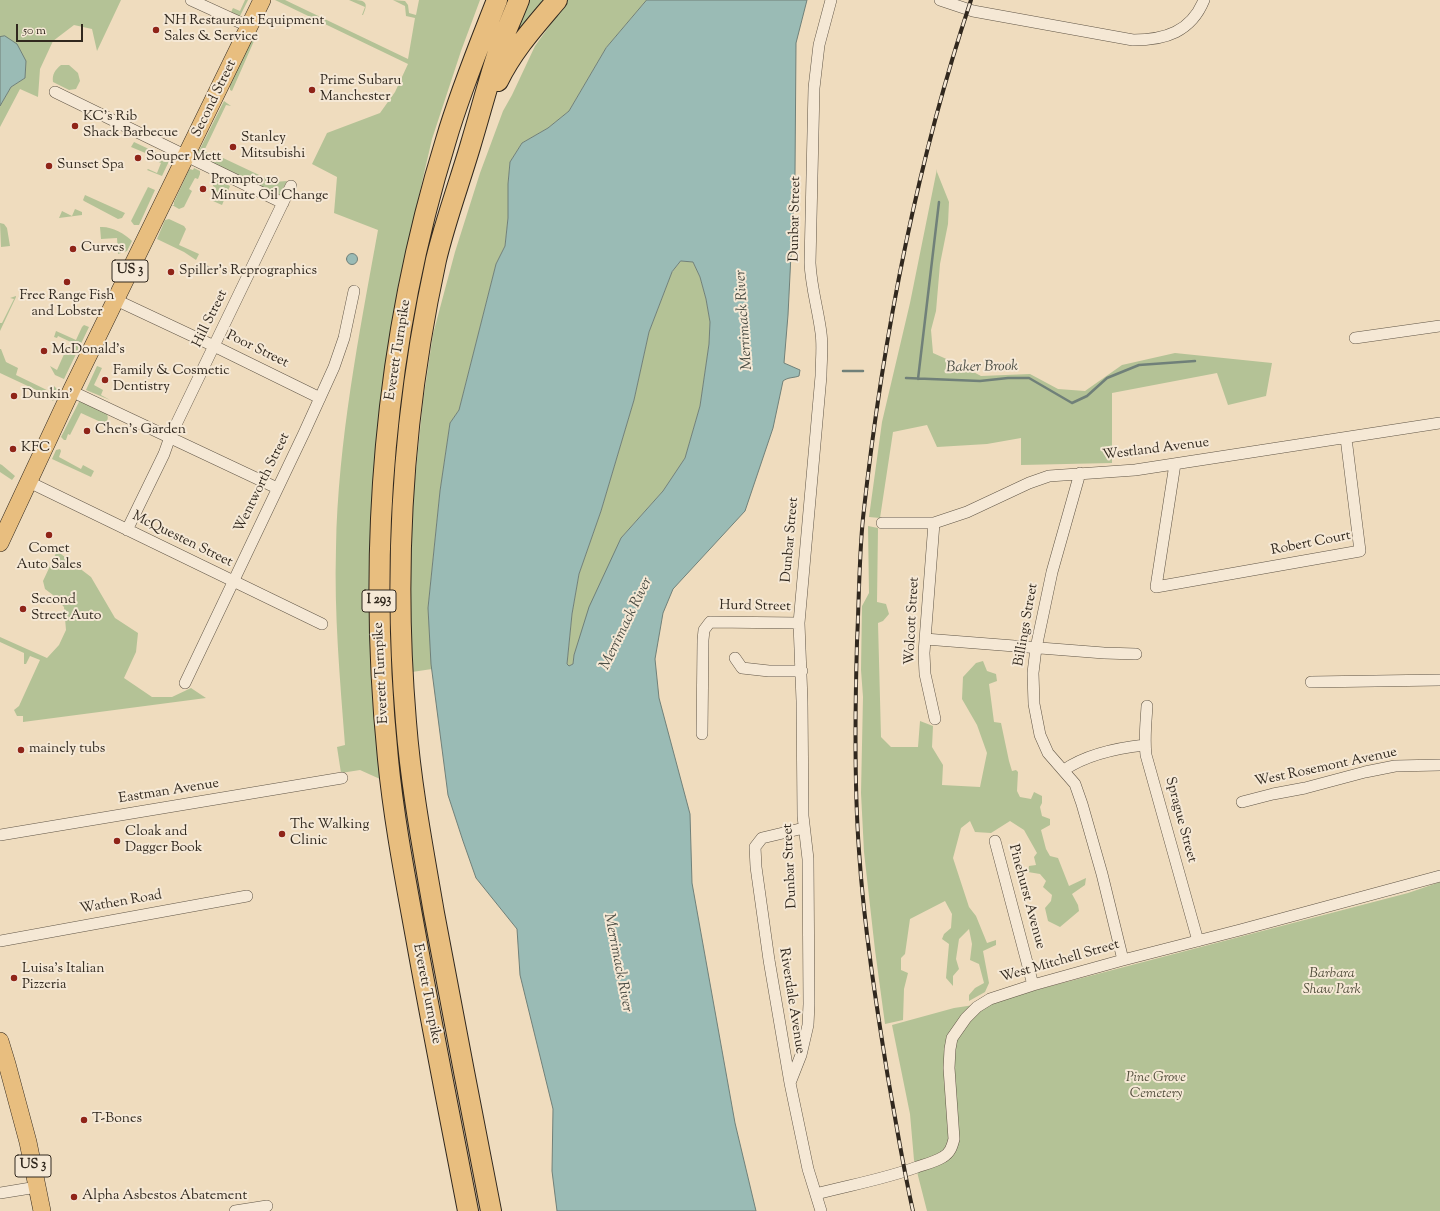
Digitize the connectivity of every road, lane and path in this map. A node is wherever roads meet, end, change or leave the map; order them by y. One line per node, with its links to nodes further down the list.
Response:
1 (191, 0): 9 (street)
2 (262, 0): 9 (main road, Second Street / US 3)
3 (498, 0): 69 (highway, Everett Turnpike / I 293)
4 (519, 0): 14 (highway, Everett Turnpike / I 293)
5 (557, 0): 14 (highway)
6 (831, 0): 34 (street, Dunbar Street)
7 (940, 0): 8 (street)
8 (1204, 0)
9 (250, 27): 11 (main road, Second Street / US 3)
10 (55, 92): 11 (street)
11 (188, 155): 13 (street); 16 (main road, Second Street / US 3)
12 (291, 186): 13 (street, Hill Street)
13 (283, 203): 19 (street, Hill Street)
14 (437, 256): 70 (highway, Everett Turnpike / I 293)
15 (354, 291): 21 (street, Wentworth Street)
16 (116, 300): 19 (street, Poor Street); 20 (main road, Second Street / US 3)
17 (1440, 326): 18 (street)
18 (1355, 338)
19 (214, 346): 21 (street, Poor Street); 23 (street, Hill Street)
20 (71, 391): 23 (street); 27 (main road, Second Street / US 3)
21 (320, 398): 28 (street, Wentworth Street)
22 (1440, 423): 24 (street, Westland Avenue)
23 (170, 437): 28 (street); 31 (street, Hill Street)
24 (1346, 438): 25 (street, Westland Avenue); 25 (street, Robert Court)
25 (1175, 464): 26 (street, Westland Avenue)
26 (1080, 473): 30 (street, Westland Avenue); 37 (street, Billings Street)
27 (29, 482): 31 (street, McQuesten Street); 32 (main road, Second Street / US 3)
28 (277, 488): 33 (street, Wentworth Street)
29 (882, 523): 30 (street, Westland Avenue)
30 (934, 523): 36 (street, Wolcott Street)
31 (127, 530): 33 (street, McQuesten Street)
32 (0, 543)
33 (234, 581): 35 (street, McQuesten Street); 43 (street, Wentworth Street)
34 (799, 623): 40 (street, Dunbar Street); 46 (street, Hurd Street)
35 (322, 624)
36 (924, 639): 37 (street); 45 (street, Wolcott Street)
37 (1036, 648): 38 (street); 49 (street, Billings Street)
38 (1136, 654)
39 (735, 658): 40 (street)
40 (802, 671): 52 (street, Dunbar Street)
41 (1440, 680): 42 (street)
42 (1311, 682)
43 (185, 683)
44 (1148, 706): 47 (street, Sprague Street)
45 (935, 719)
46 (702, 734)
47 (1145, 745): 49 (street); 58 (street, Sprague Street)
48 (1440, 765): 51 (street, West Rosemont Avenue)
49 (1064, 770): 59 (street, Billings Street)
50 (342, 778): 53 (street, Eastman Avenue)
51 (1242, 802)
52 (804, 828): 62 (street, Dunbar Street); 62 (street, Riverdale Avenue)
53 (0, 835)
54 (995, 841): 60 (street, Pinehurst Avenue)
55 (1440, 876): 58 (street, West Mitchell Street)
56 (248, 896): 57 (street, Wathen Road)
57 (0, 941)
58 (1198, 941): 59 (street, West Mitchell Street)
59 (1123, 960): 60 (street, West Mitchell Street)
60 (1033, 985): 65 (street, West Mitchell Street)
61 (0, 1041): 63 (main road, US 3)
62 (790, 1083): 65 (street, Riverdale Avenue)
63 (37, 1187): 64 (street); 67 (main road, US 3)
64 (0, 1193)
65 (816, 1194): 71 (street, Riverdale Avenue)
66 (267, 1206): 68 (street)
67 (42, 1211)
68 (235, 1211)
69 (468, 1211)
70 (491, 1211)
71 (821, 1211)

